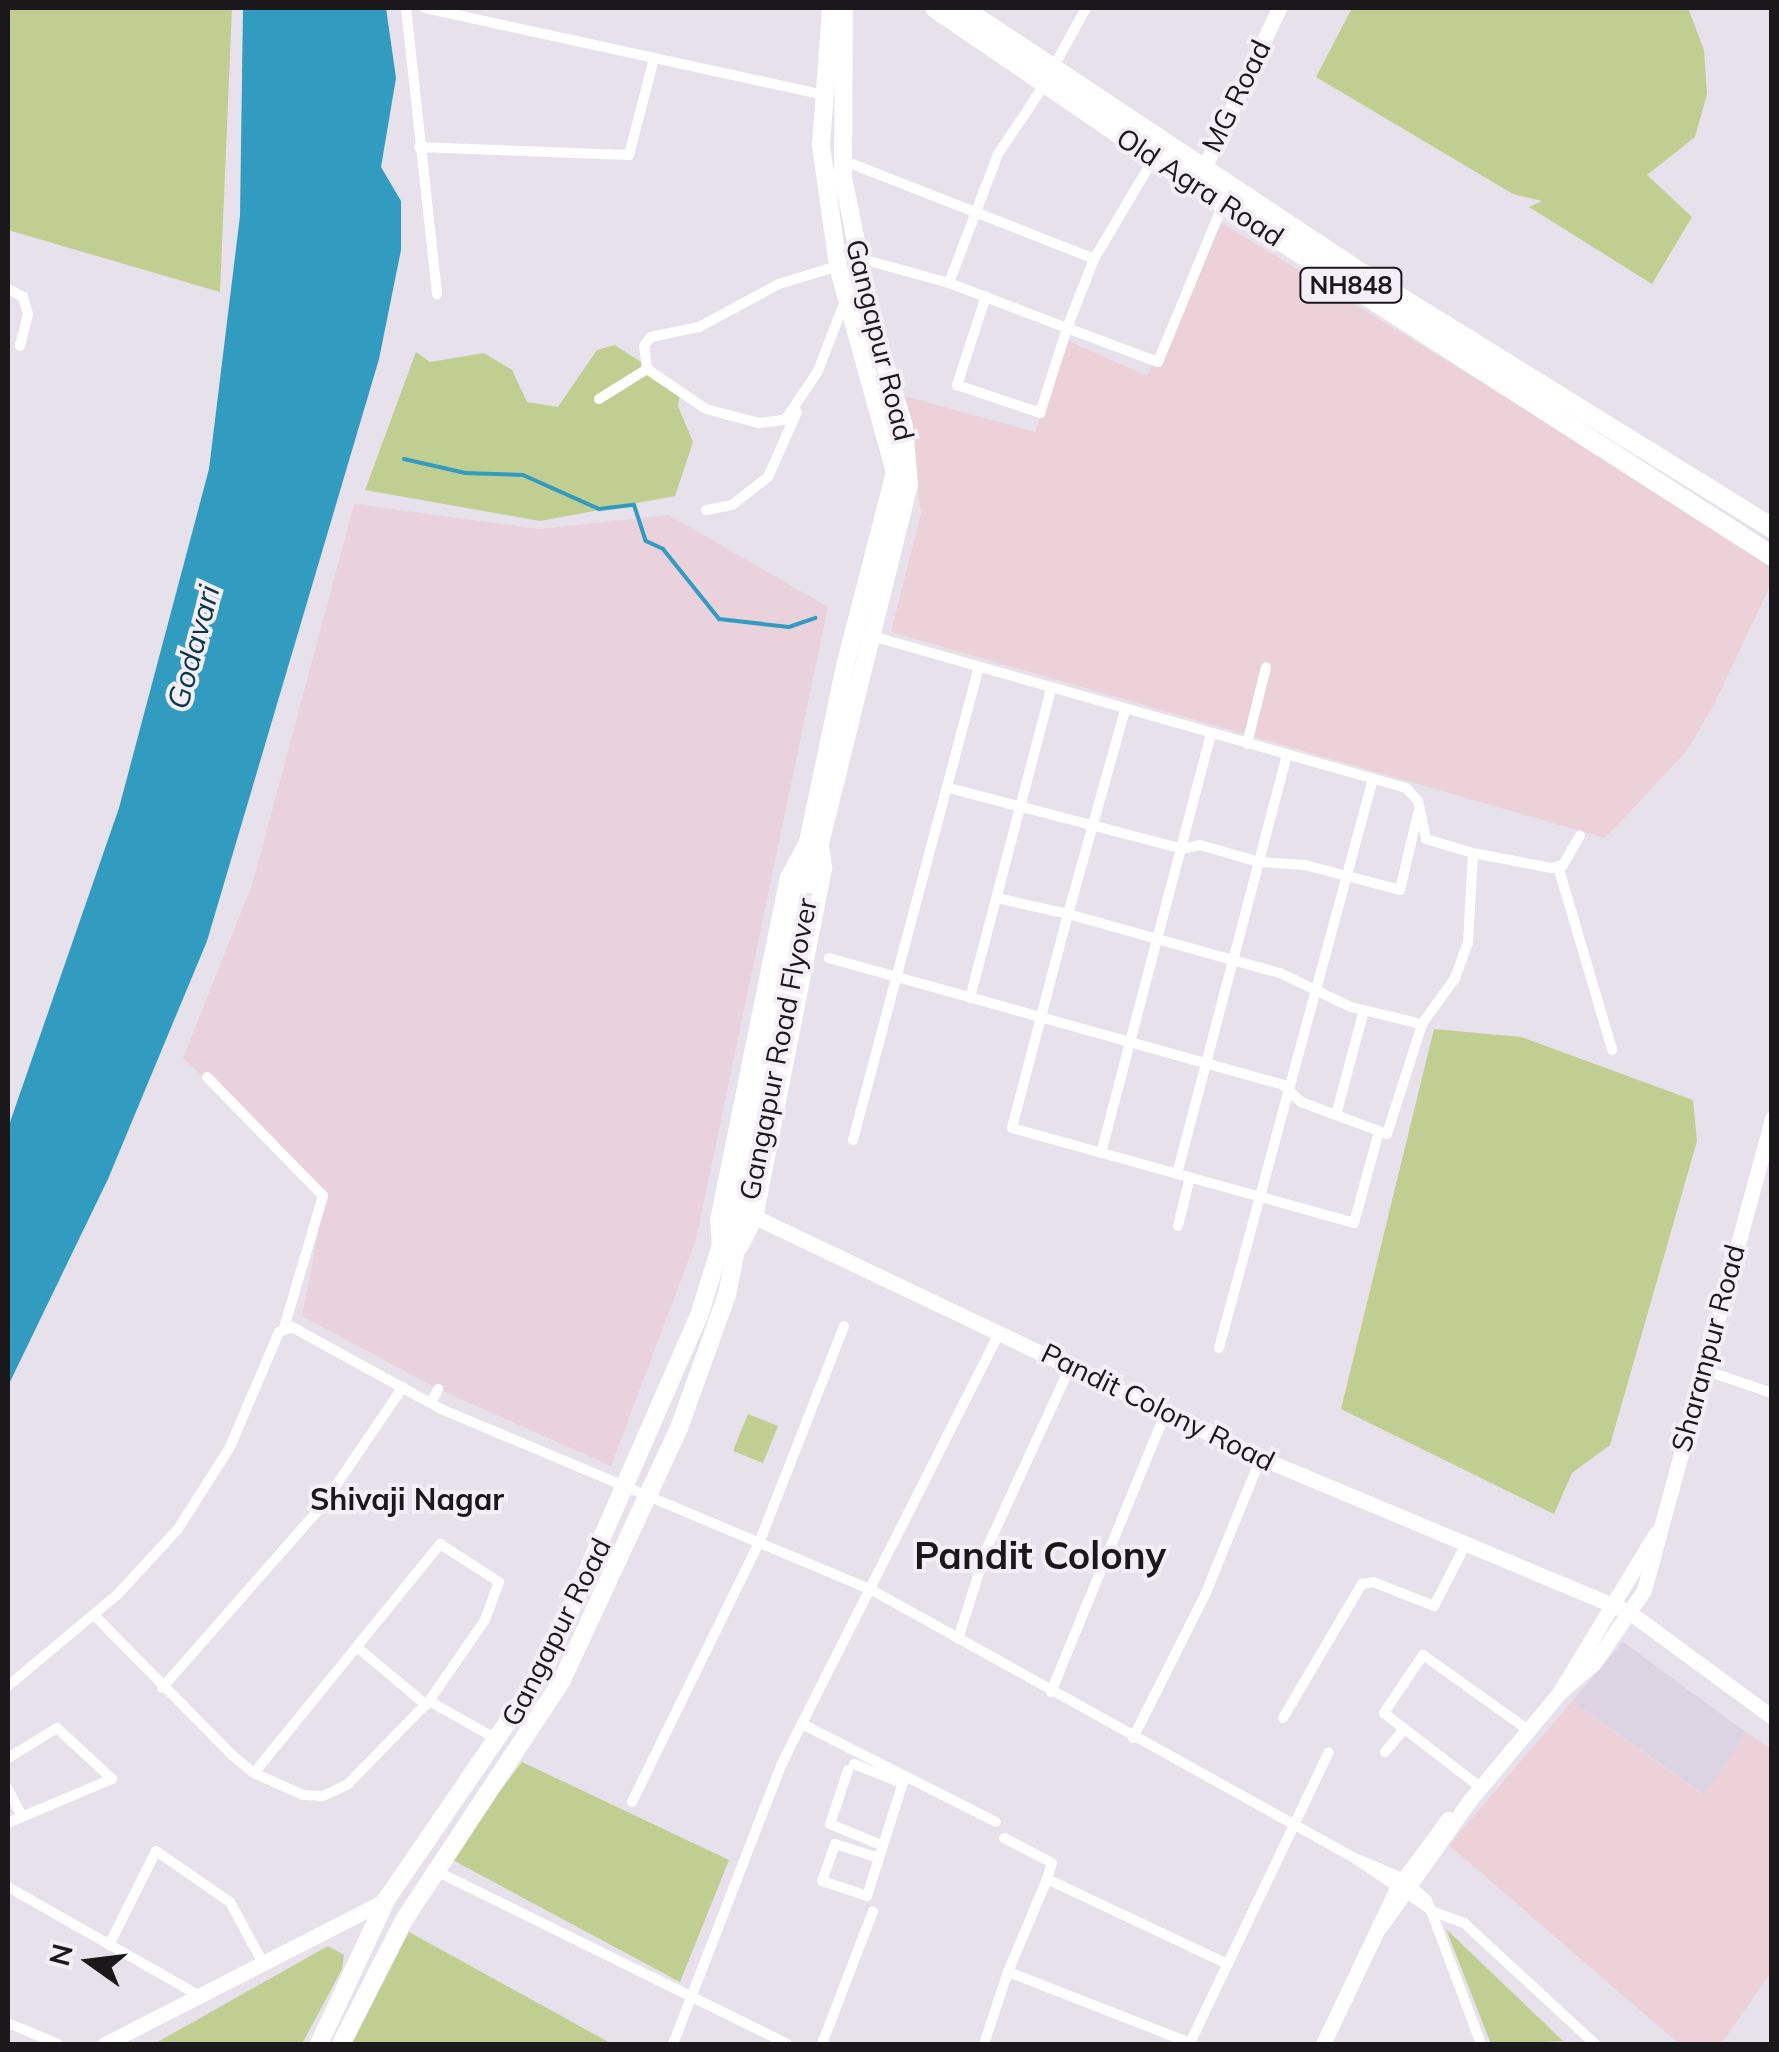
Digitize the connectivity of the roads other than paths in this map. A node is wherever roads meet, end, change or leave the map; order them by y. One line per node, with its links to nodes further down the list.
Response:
1 (406, 8): 12 (street)
2 (425, 8): 8 (street)
3 (832, 8): 11 (main road, Gangapur Road)
4 (935, 8): 10 (highway, Old Agra Road / NH848)
5 (962, 8): 10 (highway, Old Agra Road / NH848)
6 (1086, 8): 10 (street)
7 (1279, 8): 15 (street, MG Road)
8 (465, 12): 9 (street)
9 (654, 58): 11 (street); 12 (street)
10 (1049, 76): 13 (highway, Old Agra Road / NH848); 15 (highway, Old Agra Road / NH848); 17 (street)
11 (831, 97): 14 (main road, Gangapur Road); 19 (main road, Gangapur Road)
12 (419, 146): 23 (street)
13 (1154, 158): 15 (highway, Old Agra Road / NH848); 20 (street)
14 (842, 160): 17 (street); 18 (main road, Gangapur Road)
15 (1199, 178): 16 (highway, Old Agra Road / NH848); 32 (highway, Old Agra Road / NH848)
16 (1224, 203): 26 (street); 33 (highway, Old Agra Road / NH848)
17 (971, 212): 20 (street); 21 (street)
18 (857, 257): 19 (street); 21 (street); 34 (main road, Gangapur Road)
19 (838, 259): 25 (main road, Gangapur Road); 28 (street)
20 (1094, 259): 26 (street)
21 (949, 283): 24 (street)
22 (8, 289): 27 (street)
23 (437, 294)
24 (986, 296): 26 (street); 26 (street)
25 (846, 297): 30 (street); 34 (main road, Gangapur Road)
26 (1067, 328)
27 (20, 346)
28 (646, 370): 29 (street); 30 (street)
29 (598, 399)
30 (798, 410): 31 (street)
31 (706, 510)
32 (1770, 524)
33 (1772, 556)
34 (863, 634): 36 (street); 48 (main road, Gangapur Road)
35 (1266, 667): 40 (street)
36 (978, 668): 37 (street); 43 (street)
37 (1051, 689): 38 (street); 44 (street)
38 (1125, 710): 39 (street); 46 (street)
39 (1211, 734): 40 (street); 49 (street)
40 (1248, 744): 41 (street)
41 (1287, 755): 42 (street); 51 (street)
42 (1373, 779): 45 (street); 53 (street)
43 (949, 788): 44 (street); 59 (street)
44 (1020, 807): 46 (street); 54 (street)
45 (1420, 807): 50 (street); 53 (street)
46 (1092, 826): 49 (street); 55 (street)
47 (1580, 836): 52 (street)
48 (815, 839): 78 (main road, Gangapur Road Flyover); 78 (street); 80 (street)
49 (1183, 849): 51 (street); 56 (street)
50 (1473, 853): 52 (street); 64 (street)
51 (1260, 862): 53 (street); 58 (street)
52 (1558, 866): 66 (street)
53 (1348, 879): 60 (street)
54 (997, 898): 55 (street); 61 (street)
55 (1068, 914): 56 (street); 63 (street)
56 (1158, 938): 58 (street); 65 (street)
57 (829, 958): 59 (street)
58 (1234, 960): 60 (street); 67 (street)
59 (901, 979): 61 (street); 73 (street)
60 (1319, 993): 62 (street); 69 (street)
61 (970, 998): 63 (street)
62 (1364, 1010): 64 (street); 70 (street)
63 (1042, 1018): 65 (street); 74 (street)
64 (1422, 1024): 72 (street)
65 (1132, 1043): 67 (street); 74 (street)
66 (1612, 1050)
67 (1207, 1064): 69 (street); 75 (street)
68 (207, 1077): 82 (street)
69 (1292, 1093): 70 (street); 77 (street)
70 (1336, 1115): 72 (street)
71 (1771, 1125): 86 (street, Sharanpur Road)
72 (1379, 1131): 77 (street)
73 (854, 1140)
74 (1101, 1153): 75 (street)
75 (1177, 1174): 76 (street)
76 (1190, 1178): 77 (street); 79 (street)
77 (1260, 1197): 84 (street)
78 (741, 1223): 80 (main road, Gangapur Road Flyover); 80 (street); 83 (street, Pandit Colony Road)
79 (1178, 1226)
80 (727, 1253): 93 (main road, Gangapur Road); 94 (main road, Gangapur Road)
81 (844, 1326): 96 (street)
82 (284, 1328): 87 (street); 100 (street)
83 (1000, 1331): 85 (street, Pandit Colony Road); 98 (street)
84 (1219, 1348)
85 (1071, 1366): 91 (street, Pandit Colony Road); 102 (street)
86 (1701, 1369): 89 (street); 95 (street, Sharanpur Road)
87 (402, 1387): 90 (street); 105 (street)
88 (438, 1388): 90 (street)
89 (1772, 1392)
90 (431, 1403): 93 (street)
91 (1166, 1412): 92 (street, Pandit Colony Road); 106 (street)
92 (1261, 1458): 97 (street, Pandit Colony Road); 113 (street)
93 (626, 1491): 94 (street); 114 (main road, Gangapur Road)
94 (646, 1500): 96 (street); 131 (main road, Gangapur Road)
95 (1662, 1521): 99 (street, Sharanpur Road); 99 (street, Sharanpur Road)
96 (759, 1543): 98 (street); 123 (street)
97 (1466, 1546): 99 (street, Pandit Colony Road); 108 (street)
98 (870, 1590): 102 (street); 110 (street)
99 (1617, 1615): 101 (street, Sharanpur Road); 101 (street); 109 (street, Pandit Colony Road)
100 (94, 1616): 104 (street); 105 (street)
101 (1604, 1637): 112 (street, Sharanpur Road)
102 (958, 1639): 106 (street)
103 (357, 1647): 107 (street); 107 (street); 119 (street)
104 (8, 1686)
105 (162, 1688): 119 (street)
106 (1051, 1692): 113 (street)
107 (428, 1703): 114 (street); 119 (street)
108 (1283, 1718)
109 (1772, 1718)
110 (802, 1724): 118 (street); 143 (street)
111 (1404, 1728): 112 (street); 116 (street); 122 (street)
112 (1528, 1730): 122 (street, Sharanpur Road)
113 (1132, 1738): 127 (street)
114 (500, 1741): 135 (main road, Gangapur Road)
115 (1329, 1752): 127 (street)
116 (1385, 1752)
117 (8, 1758): 124 (street)
118 (886, 1771): 120 (street); 129 (street)
119 (254, 1774)
120 (904, 1779): 125 (street); 129 (street)
121 (8, 1789): 124 (street)
122 (1475, 1794): 134 (street, Sharanpur Road)
123 (632, 1802)
124 (22, 1817): 126 (street)
125 (996, 1822)
126 (8, 1824)
127 (1295, 1828): 134 (street); 139 (street)
128 (1004, 1838): 132 (street)
129 (879, 1844): 130 (street)
130 (879, 1858): 130 (street)
131 (436, 1871): 143 (street); 149 (main road, Gangapur Road)
132 (1047, 1878): 139 (street); 141 (street)
133 (8, 1887): 138 (street)
134 (1404, 1887): 137 (street); 156 (street, Sharanpur Road)
135 (386, 1900): 140 (street); 148 (main road, Gangapur Road)
136 (873, 1911): 152 (street)
137 (1434, 1912): 157 (street); 158 (street)
138 (109, 1944): 140 (street); 142 (street)
139 (1228, 1964): 155 (street)
140 (264, 1965): 142 (street)
141 (1008, 1972): 145 (street); 153 (street)
142 (201, 1996): 147 (street)
143 (690, 1996): 150 (street); 151 (street)
144 (8, 2022): 146 (street)
145 (1142, 2029): 154 (street); 155 (street)
146 (58, 2044)
147 (105, 2044)
148 (319, 2044)
149 (340, 2044)
150 (673, 2044)
151 (788, 2044)
152 (822, 2044)
153 (984, 2044)
154 (1136, 2044)
155 (1192, 2044)
156 (1323, 2044)
157 (1481, 2044)
158 (1595, 2044)

